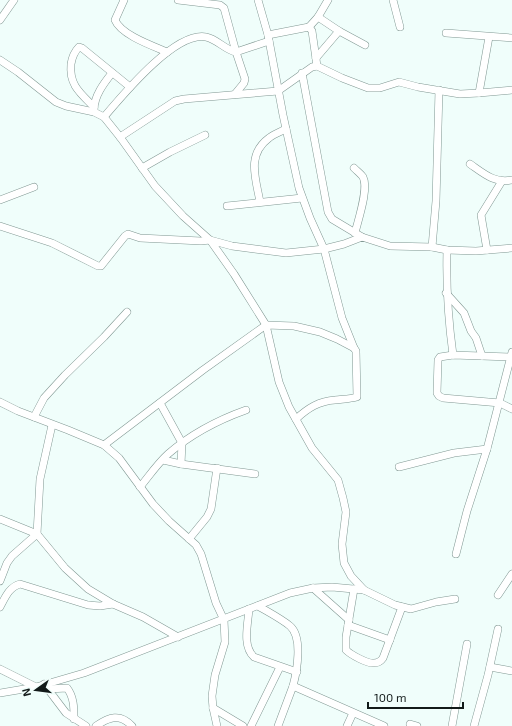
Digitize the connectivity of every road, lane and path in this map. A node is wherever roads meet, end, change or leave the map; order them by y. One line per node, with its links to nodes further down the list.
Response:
1 (14, 0): 9 (street)
2 (124, 0): 18 (street)
3 (178, 0): 7 (street)
4 (258, 0): 15 (street)
5 (328, 0): 8 (street)
6 (393, 0): 11 (street)
7 (193, 1): 19 (street)
8 (318, 17): 10 (street); 12 (street)
9 (0, 20)
10 (309, 27): 15 (street); 20 (street)
11 (400, 27)
12 (339, 31): 17 (street); 20 (street)
13 (446, 33): 14 (street)
14 (489, 37): 16 (street); 29 (street)
15 (268, 38): 19 (street); 28 (street)
16 (512, 38)
17 (365, 45)
18 (167, 52): 19 (street); 25 (street)
19 (236, 52): 30 (street)
20 (316, 58): 22 (street)
21 (0, 60): 31 (street)
22 (317, 66): 24 (street); 26 (street)
23 (112, 72): 25 (street); 31 (street); 31 (street)
24 (302, 73): 28 (street); 47 (street)
25 (130, 87): 32 (street)
26 (439, 90): 29 (street); 49 (street)
27 (512, 90): 29 (street)
28 (278, 91): 30 (street); 33 (street)
29 (479, 93)
30 (235, 94): 35 (street)
31 (94, 110): 32 (street)
32 (104, 117): 35 (street)
33 (286, 129): 42 (street); 44 (street)
34 (205, 134): 37 (street)
35 (120, 137): 37 (street)
36 (470, 164): 40 (street)
37 (142, 168): 48 (street)
38 (354, 168): 47 (street)
39 (512, 180): 40 (street)
40 (502, 181): 53 (street)
41 (34, 187): 43 (street)
42 (302, 198): 44 (street); 50 (street)
43 (0, 200)
44 (260, 202): 45 (street)
45 (227, 206)
46 (0, 226): 48 (street)
47 (359, 235): 49 (street); 50 (street)
48 (210, 240): 50 (street); 56 (street)
49 (432, 247): 52 (street)
50 (324, 248): 57 (street)
51 (512, 248): 53 (street)
52 (447, 250): 53 (street); 54 (street)
53 (487, 250)
54 (446, 293): 58 (street); 60 (street)
55 (127, 312): 66 (street)
56 (266, 325): 57 (street); 62 (street); 67 (street)
57 (354, 348): 67 (street)
58 (453, 355): 60 (street); 63 (street)
59 (511, 355): 60 (street); 63 (street)
60 (482, 356)
61 (0, 402): 66 (street)
62 (160, 403): 69 (street); 70 (street)
63 (500, 403): 64 (street); 71 (street)
64 (512, 408)
65 (246, 410): 69 (street)
66 (34, 417): 68 (street)
67 (296, 418): 86 (street)
68 (52, 425): 70 (street); 79 (street)
69 (182, 443): 72 (street); 73 (street)
70 (104, 445): 77 (street)
71 (487, 450): 74 (street); 81 (street)
72 (163, 460): 73 (street); 77 (street)
73 (181, 464): 75 (street)
74 (399, 467)
75 (217, 468): 76 (street); 80 (street)
76 (255, 474)
77 (140, 486): 80 (street)
78 (0, 519): 79 (street)
79 (37, 534): 83 (street); 89 (street)
80 (189, 539): 94 (street)
81 (456, 554)
82 (512, 574): 87 (street)
83 (0, 581)
84 (313, 588): 85 (street); 90 (street); 95 (street)
85 (354, 589): 86 (street); 95 (street)
86 (364, 590): 92 (street)
87 (498, 595)
88 (455, 599): 92 (street)
89 (113, 604): 91 (street); 97 (street)
90 (258, 606): 93 (street); 103 (street)
91 (0, 607)
92 (402, 607): 98 (street)
93 (249, 609): 94 (street); 100 (street)
94 (224, 620): 97 (street); 109 (street)
95 (349, 622): 98 (street); 98 (street)
96 (498, 629): 101 (street)
97 (178, 637): 107 (street)
98 (390, 640)
99 (467, 644): 123 (street)
100 (280, 666): 103 (street); 118 (street)
101 (490, 667): 104 (street); 124 (street)
102 (0, 668): 106 (street)
103 (297, 672): 105 (street)
104 (512, 672)
105 (293, 686): 110 (street); 119 (street)
106 (36, 687): 107 (street); 108 (street)
107 (46, 687): 111 (street); 111 (street)
108 (0, 693)
109 (213, 708): 116 (street); 117 (street)
110 (353, 713): 120 (street); 121 (street)
111 (74, 719): 113 (street)
112 (410, 724): 122 (street)
113 (86, 726)
114 (96, 726): 115 (street)
115 (132, 726)
116 (217, 726)
117 (243, 726)
118 (250, 726)
119 (278, 726)
120 (347, 726)
121 (384, 726)
122 (417, 726)
123 (452, 726)
124 (474, 726)

